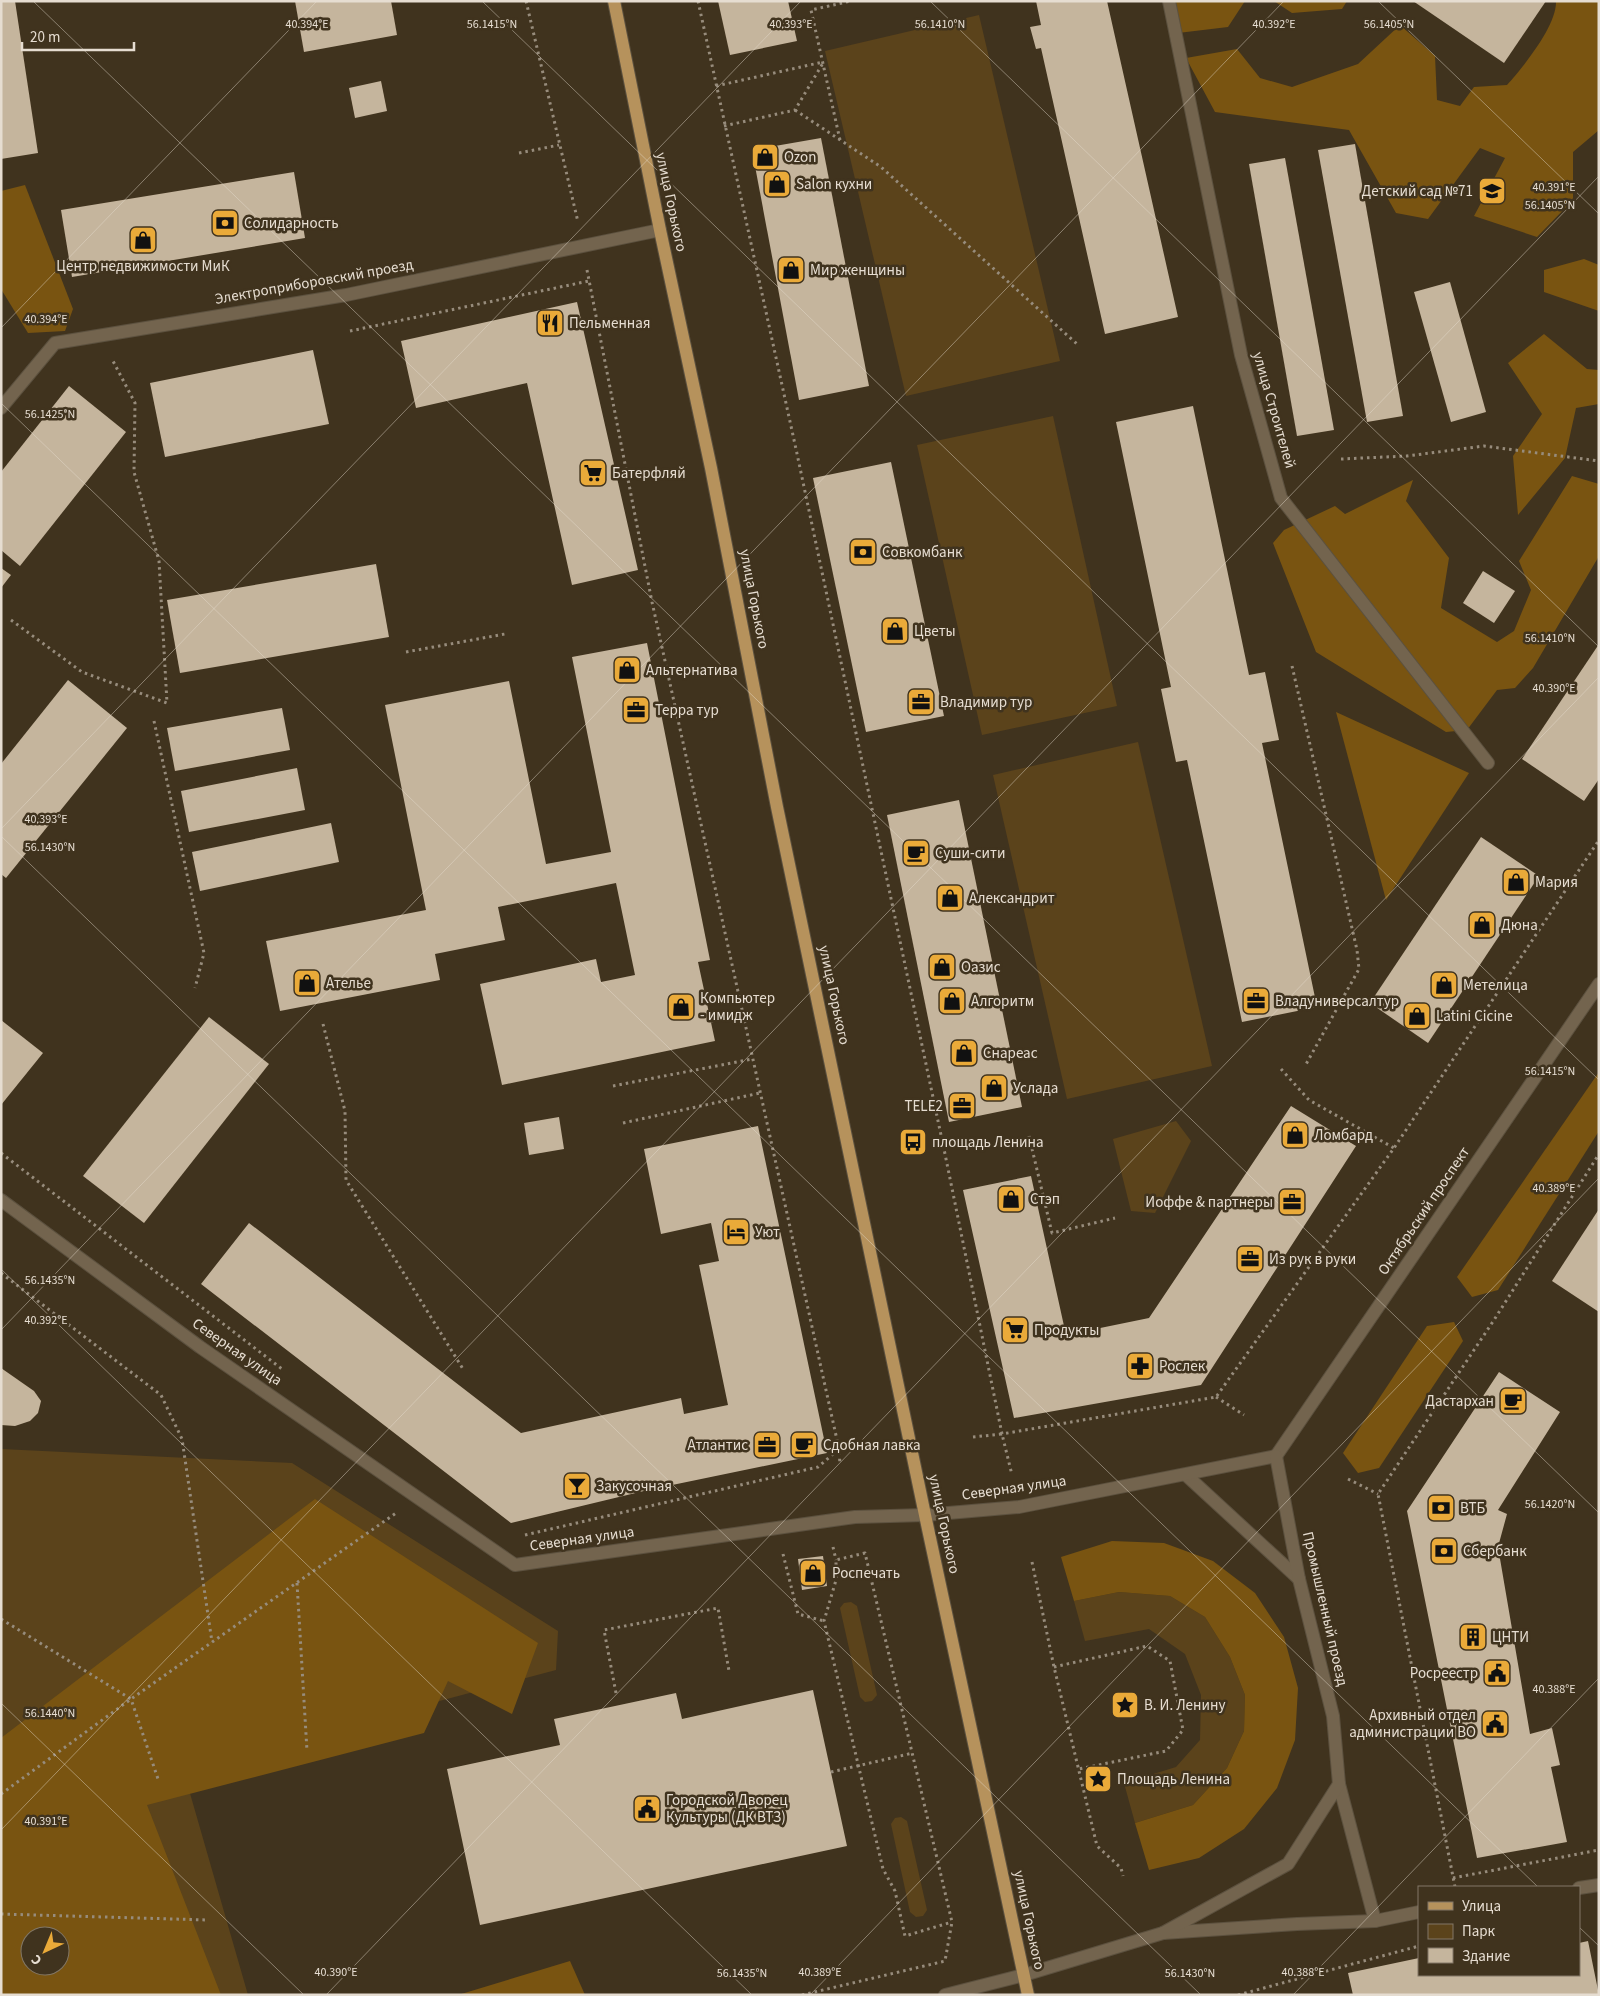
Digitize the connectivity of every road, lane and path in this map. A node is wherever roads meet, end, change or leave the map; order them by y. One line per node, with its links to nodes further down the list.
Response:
1 (526, 1): 11 (path)
2 (614, 1): 13 (main road, улица Горького)
3 (698, 1): 7 (path)
4 (851, 1): 6 (path)
5 (1169, 1): 27 (street, улица Строителей)
6 (823, 62): 7 (path); 8 (path); 10 (path)
7 (716, 86): 9 (path)
8 (795, 110): 9 (path); 10 (path)
9 (724, 126): 51 (path)
10 (840, 141): 18 (path)
11 (560, 145): 12 (path); 14 (path)
12 (519, 153)
13 (660, 230): 14 (street, Электроприборовский проезд); 62 (main road, улица Горького)
14 (583, 247): 15 (path); 17 (street, Электроприборовский проезд)
15 (589, 281): 16 (path); 31 (path)
16 (350, 331)
17 (100, 336): 19 (street, Электроприборовский проезд); 22 (path)
18 (1077, 344)
19 (1, 408)
20 (1341, 459): 21 (path)
21 (1599, 461)
22 (11, 620)
23 (505, 634): 24 (path)
24 (406, 652)
25 (1292, 666): 35 (path)
26 (154, 721): 30 (path)
27 (1488, 763)
28 (1599, 840): 41 (path)
29 (1599, 984): 55 (street, Октябрьский проспект)
30 (195, 988)
31 (742, 1014): 32 (path); 34 (path)
32 (710, 1021)
33 (323, 1024): 47 (path)
34 (752, 1059): 37 (path); 38 (path)
35 (1305, 1066)
36 (1280, 1069): 41 (path)
37 (613, 1086)
38 (760, 1093): 39 (path); 54 (path)
39 (623, 1123)
40 (1029, 1136): 45 (path)
41 (1394, 1148): 49 (path)
42 (1, 1152): 48 (path)
43 (1599, 1154): 60 (path)
44 (1, 1200): 61 (street, Северная улица)
45 (1114, 1218)
46 (1, 1273): 72 (path)
47 (463, 1369)
48 (283, 1370)
49 (1216, 1397): 50 (path); 51 (path)
50 (1244, 1414)
51 (1002, 1434): 52 (path); 57 (path)
52 (973, 1437)
53 (856, 1448): 54 (path)
54 (839, 1449): 56 (path); 63 (path)
55 (1276, 1456): 58 (street, Северная улица); 68 (street, Промышленный проезд)
56 (840, 1465)
57 (1012, 1475)
58 (1186, 1475): 62 (street, Северная улица); 68 (street)
59 (1348, 1479): 60 (path)
60 (1378, 1494): 87 (path)
61 (417, 1499): 62 (street, Северная улица); 69 (path)
62 (925, 1515): 98 (main road, улица Горького)
63 (516, 1537)
64 (826, 1548): 66 (path)
65 (792, 1552): 71 (path)
66 (836, 1560): 71 (path); 78 (path)
67 (1032, 1562): 73 (path)
68 (1299, 1579): 83 (street, Промышленный проезд)
69 (297, 1583): 72 (path); 77 (path)
70 (1, 1619): 76 (path)
71 (824, 1621): 79 (path)
72 (212, 1642): 76 (path)
73 (1054, 1667): 80 (path); 80 (path)
74 (729, 1671): 75 (path)
75 (616, 1693)
76 (131, 1699): 82 (path); 84 (path)
77 (307, 1751)
78 (913, 1753): 79 (path); 95 (path)
79 (858, 1766): 81 (path); 95 (path)
80 (1079, 1769): 86 (path)
81 (830, 1772)
82 (158, 1779)
83 (1339, 1784): 94 (street, Промышленный проезд); 96 (street)
84 (1, 1794)
85 (1599, 1850): 87 (path)
86 (1123, 1876)
87 (1453, 1878): 89 (path)
88 (1599, 1885): 90 (street)
89 (1455, 1886)
90 (1580, 1888)
91 (1418, 1912): 94 (street)
92 (1, 1914): 93 (path)
93 (207, 1920)
94 (1374, 1921): 96 (street)
95 (952, 1922): 100 (path)
96 (1163, 1932): 98 (street)
97 (1418, 1946): 99 (path)
98 (1024, 1975): 101 (street); 102 (main road, улица Горького)
99 (1256, 1990): 103 (path); 104 (path)
100 (802, 1995)
101 (945, 1995)
102 (1028, 1995)
103 (1238, 1995)
104 (1253, 1995)

